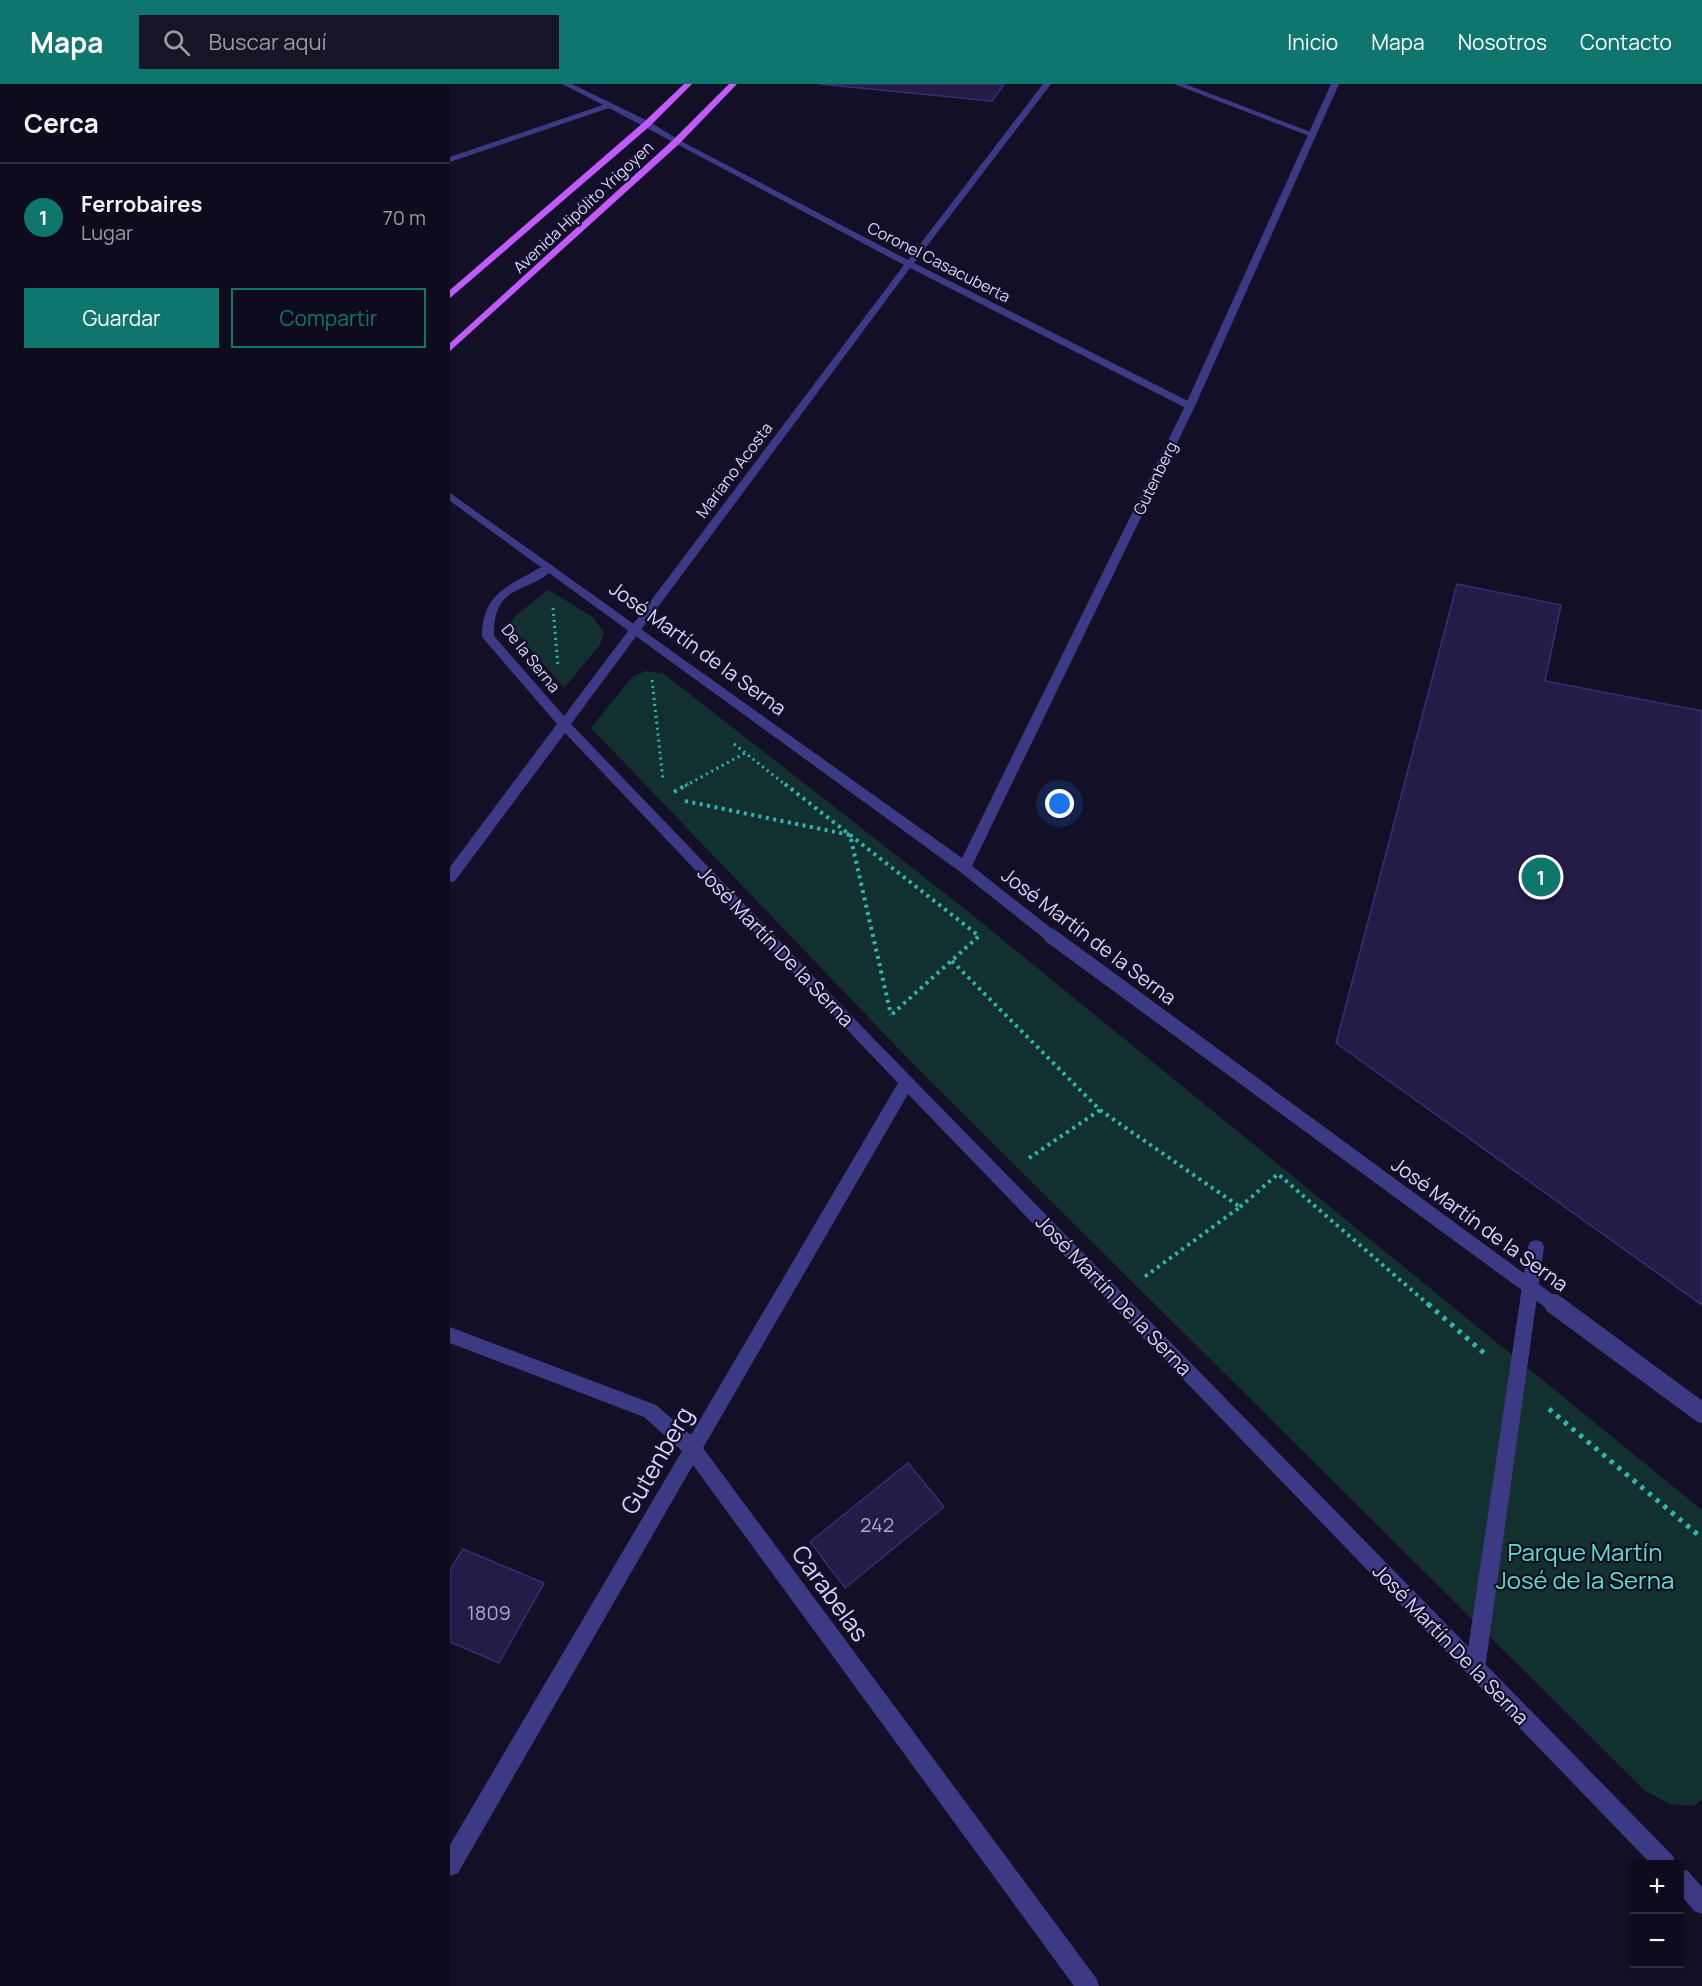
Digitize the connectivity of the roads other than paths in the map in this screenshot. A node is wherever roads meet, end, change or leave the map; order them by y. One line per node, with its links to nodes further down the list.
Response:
1 (566, 84): 7 (street, Coronel Casacuberta)
2 (688, 84): 8 (main road, Avenida Hipólito Yrigoyen)
3 (733, 84): 10 (main road, Avenida Hipólito Yrigoyen)
4 (1047, 84): 12 (street, Mariano Acosta)
5 (1178, 84): 9 (street)
6 (1335, 84): 9 (street, Gutenberg)
7 (608, 106): 8 (street, Coronel Casacuberta); 11 (street)
8 (647, 124): 10 (street, Coronel Casacuberta); 13 (main road, Avenida Hipólito Yrigoyen)
9 (1312, 134): 15 (street, Gutenberg)
10 (676, 142): 12 (street, Coronel Casacuberta); 14 (main road, Avenida Hipólito Yrigoyen)
11 (450, 160)
12 (909, 264): 15 (street, Coronel Casacuberta); 18 (street, Mariano Acosta)
13 (450, 295)
14 (450, 348)
15 (1190, 406): 21 (street, Gutenberg)
16 (450, 496): 17 (street, José Martín de la Serna)
17 (549, 568): 18 (street, José Martín de la Serna); 19 (street, De la Serna)
18 (636, 629): 19 (street, Mariano Acosta); 21 (street, José Martín de la Serna)
19 (564, 724): 20 (street, Mariano Acosta); 23 (street, José Martín De la Serna)
20 (456, 861): 22 (street, Mariano Acosta)
21 (964, 867): 26 (street, José Martín de la Serna, bridge)
22 (450, 878)
23 (907, 1082): 27 (street, Gutenberg); 28 (street, José Martín De la Serna)
24 (1536, 1247): 28 (street)
25 (450, 1335): 27 (street, Carabelas)
26 (1702, 1413)
27 (692, 1448): 30 (street, Gutenberg); 33 (street, Carabelas)
28 (1475, 1669): 29 (street, José Martín De la Serna)
29 (1661, 1860)
30 (450, 1864)
31 (1684, 1884): 32 (street)
32 (1702, 1903)
33 (1088, 1986)

